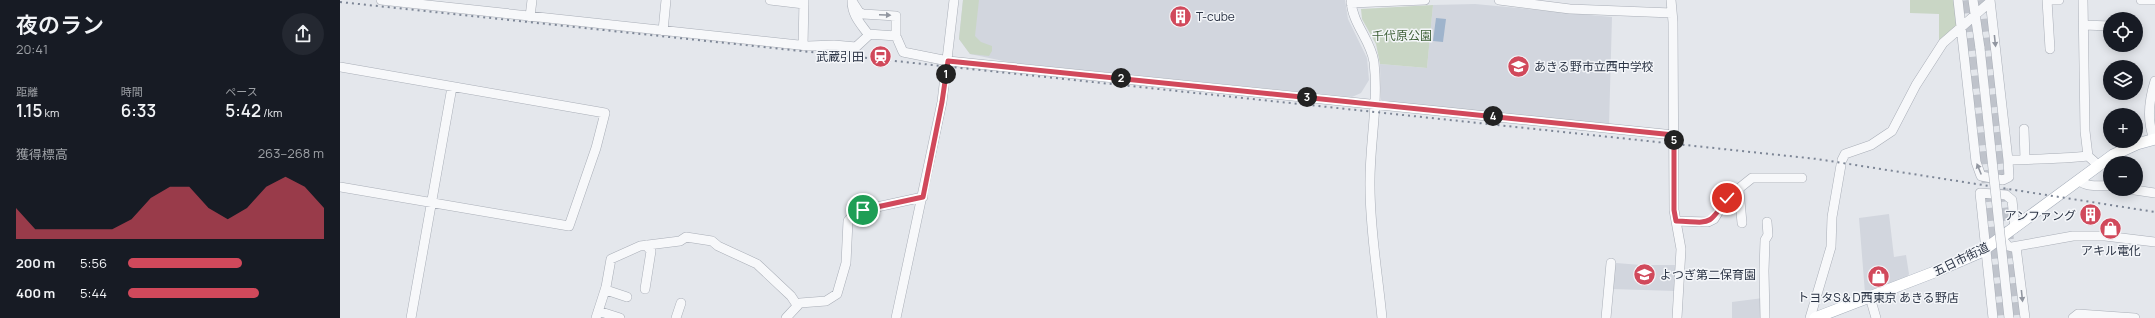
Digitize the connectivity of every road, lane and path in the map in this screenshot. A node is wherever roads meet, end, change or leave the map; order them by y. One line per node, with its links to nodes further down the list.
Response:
1 (381, 0): 22 (street)
2 (532, 0): 22 (street)
3 (666, 0): 26 (street)
4 (770, 0): 19 (street)
5 (954, 0): 31 (street)
6 (1425, 0): 17 (street)
7 (1499, 0): 20 (street)
8 (1671, 0): 20 (street)
9 (1958, 0): 25 (street)
10 (1973, 0): 21 (street)
11 (2047, 0): 12 (street); 30 (street)
12 (2059, 0)
13 (2084, 0): 23 (street)
14 (2141, 0): 15 (street)
15 (2155, 0)
16 (852, 1): 27 (street); 28 (street, one-way to 28)
17 (1351, 1): 36 (street)
18 (1990, 1): 21 (street); 42 (street, one-way to 42)
19 (804, 2): 29 (street)
20 (1672, 13): 38 (street)
21 (1976, 15): 25 (street); 85 (street, bridge)
22 (530, 17): 26 (street)
23 (2084, 25): 24 (street); 40 (street)
24 (2103, 26)
25 (1962, 27): 42 (street, one-way to 25); 81 (street)
26 (663, 31): 29 (street)
27 (870, 34): 28 (street); 29 (street)
28 (896, 36): 31 (street)
29 (803, 46)
30 (2050, 49)
31 (948, 61): 36 (street); 51 (street)
32 (340, 67): 34 (street)
33 (2155, 81): 35 (street)
34 (452, 87): 52 (street); 52 (street)
35 (2153, 98): 39 (street)
36 (1376, 104): 38 (street); 77 (street)
37 (2024, 129): 41 (street)
38 (1674, 135): 53 (street)
39 (2154, 139): 43 (main road, 五日市街道)
40 (2088, 156): 41 (street); 43 (street)
41 (2025, 159): 42 (street)
42 (2008, 160)
43 (2098, 165): 45 (main road, 五日市街道)
44 (1802, 178): 48 (street)
45 (2079, 180): 46 (street); 56 (main road, 五日市街道)
46 (2103, 186)
47 (340, 187): 52 (street)
48 (1739, 190): 53 (street); 55 (street)
49 (2143, 191): 50 (street)
50 (2155, 193)
51 (923, 197): 70 (street); 76 (street)
52 (432, 202): 72 (street)
53 (1676, 221): 79 (street)
54 (1767, 222): 80 (street)
55 (1742, 223)
56 (2015, 228): 57 (main road, 五日市街道); 61 (street)
57 (2001, 238): 60 (street); 61 (main road, 五日市街道)
58 (2155, 242): 60 (street)
59 (646, 245): 65 (street); 66 (street); 70 (street)
60 (2016, 246): 63 (street)
61 (1986, 248): 64 (street); 68 (main road, 五日市街道)
62 (1611, 263): 78 (street)
63 (2019, 269): 64 (street); 86 (street, one-way to 86)
64 (1988, 274): 84 (street)
65 (645, 289)
66 (606, 290): 67 (street); 71 (street)
67 (627, 297)
68 (1870, 297): 82 (main road, 五日市街道); 83 (street)
69 (681, 303): 74 (street)
70 (797, 305): 75 (street)
71 (597, 315): 73 (street)
72 (411, 318)
73 (620, 318)
74 (676, 318)
75 (786, 318)
76 (896, 318)
77 (1382, 318)
78 (1606, 318)
79 (1677, 318)
80 (1766, 318)
81 (1810, 318)
82 (1815, 318)
83 (1876, 318)
84 (1993, 318)
85 (2009, 318)
86 (2025, 318)
87 (2073, 318): 88 (street)
88 (2135, 318)

